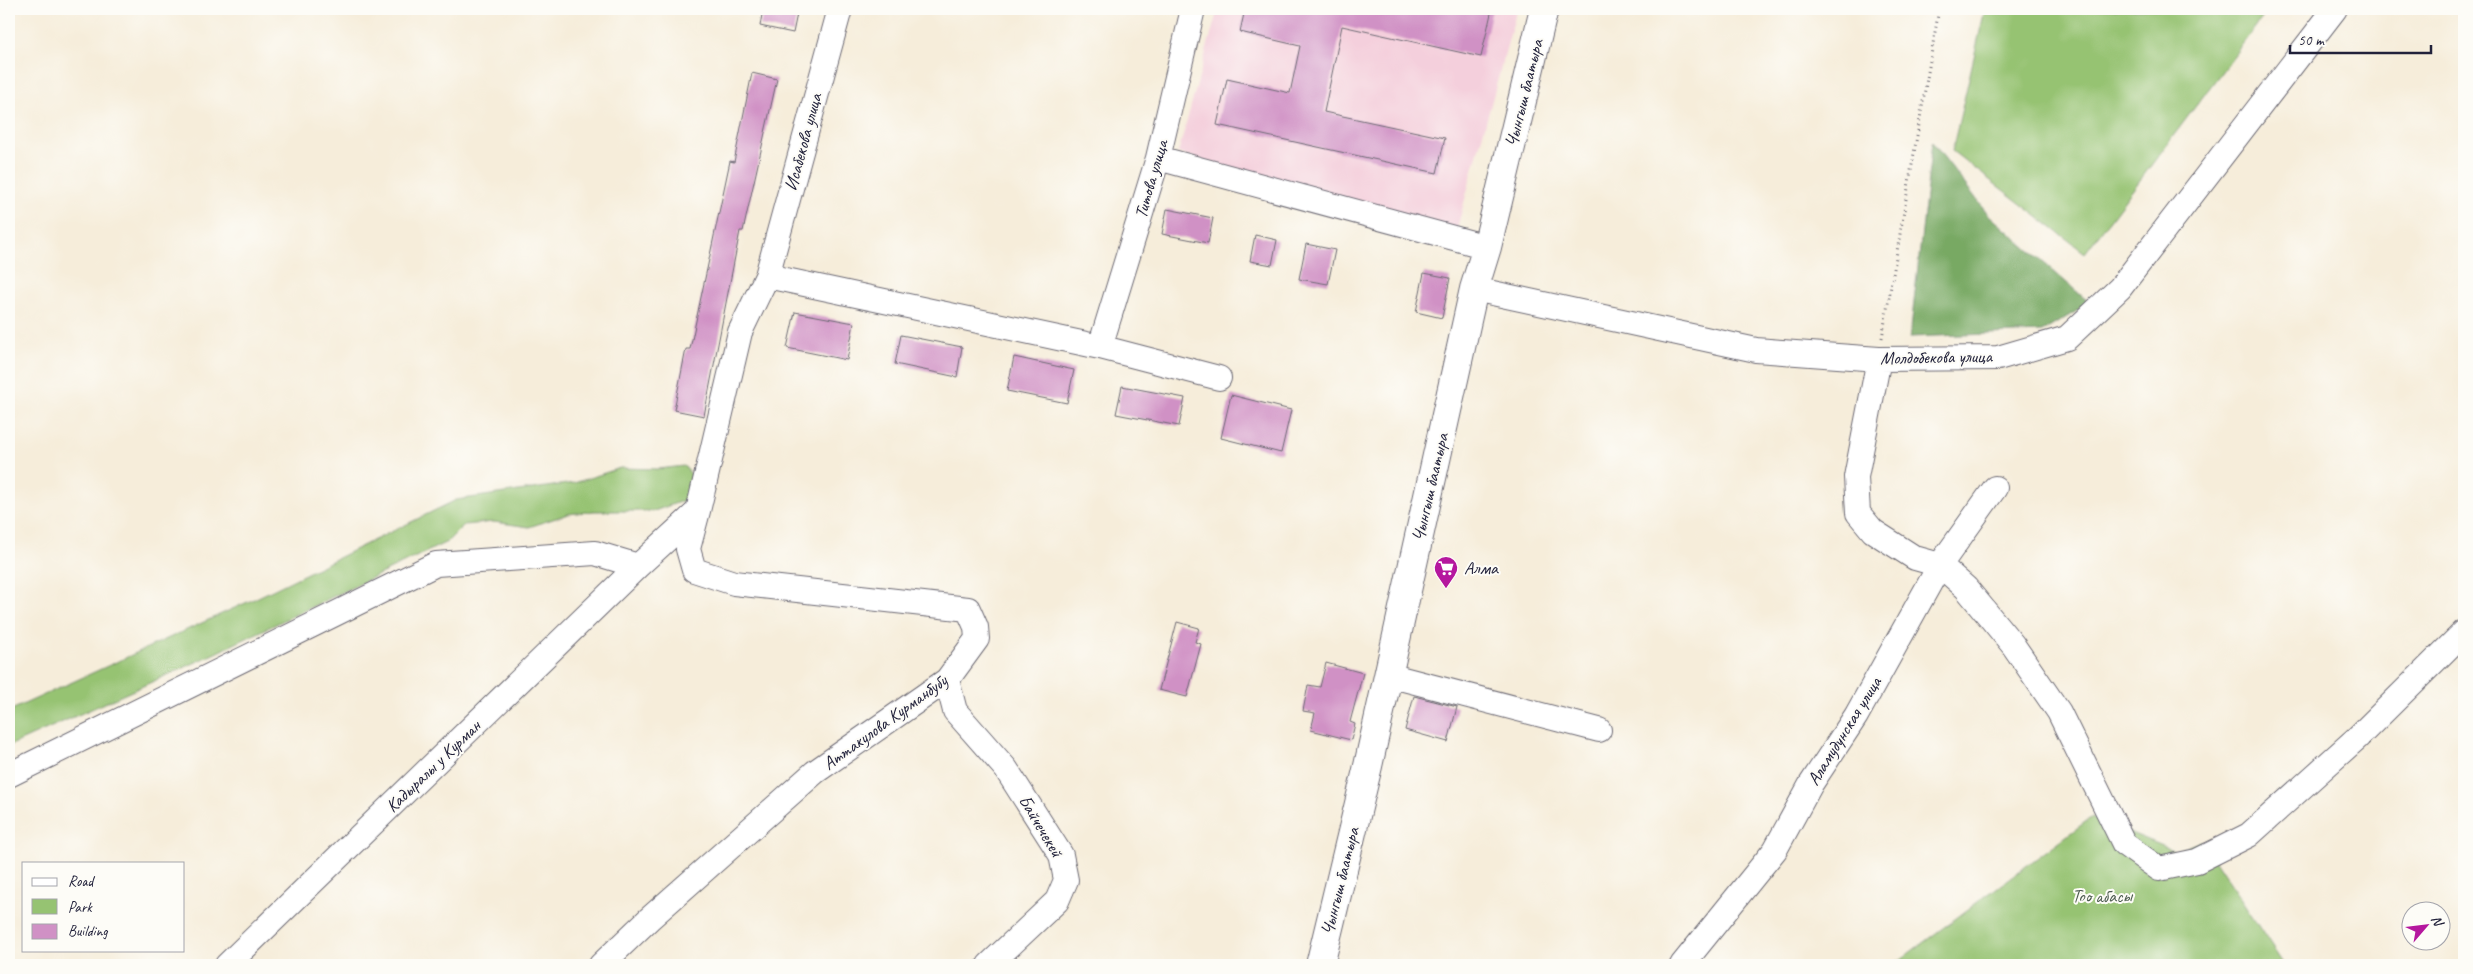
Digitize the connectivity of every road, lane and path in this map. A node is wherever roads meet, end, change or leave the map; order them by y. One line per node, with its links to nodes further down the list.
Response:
1 (840, 9): 8 (street, Исабекова улица)
2 (1193, 9): 6 (street, Титова улица)
3 (1544, 9): 7 (main road, Чынгыш баатыра)
4 (1939, 9): 11 (path)
5 (2335, 9): 11 (street, Молдобекова улица)
6 (1158, 158): 7 (street); 10 (street, Титова улица)
7 (1486, 248): 9 (main road, Чынгыш баатыра)
8 (767, 276): 10 (street); 14 (street, Исабекова улица)
9 (1474, 289): 11 (street, Молдобекова улица); 18 (main road, Чынгыш баатыра)
10 (1100, 346): 12 (street)
11 (1879, 358): 15 (street)
12 (1219, 378)
13 (1995, 488): 15 (street, Аламудунская улица)
14 (698, 511): 16 (street, Кадыралы у Курман); 19 (street, Аттакулова Курманбубу)
15 (1940, 565): 17 (street); 26 (street, Аламудунская улица)
16 (638, 566): 21 (street); 22 (street, Кадыралы у Курман)
17 (2464, 632)
18 (1388, 675): 20 (street); 25 (main road, Чынгыш баатыра)
19 (946, 680): 23 (street, Аттакулова Курманбубу); 24 (street, Байчечекей)
20 (1599, 730)
21 (9, 776)
22 (226, 965)
23 (601, 965)
24 (989, 965)
25 (1320, 965)
26 (1682, 965)

